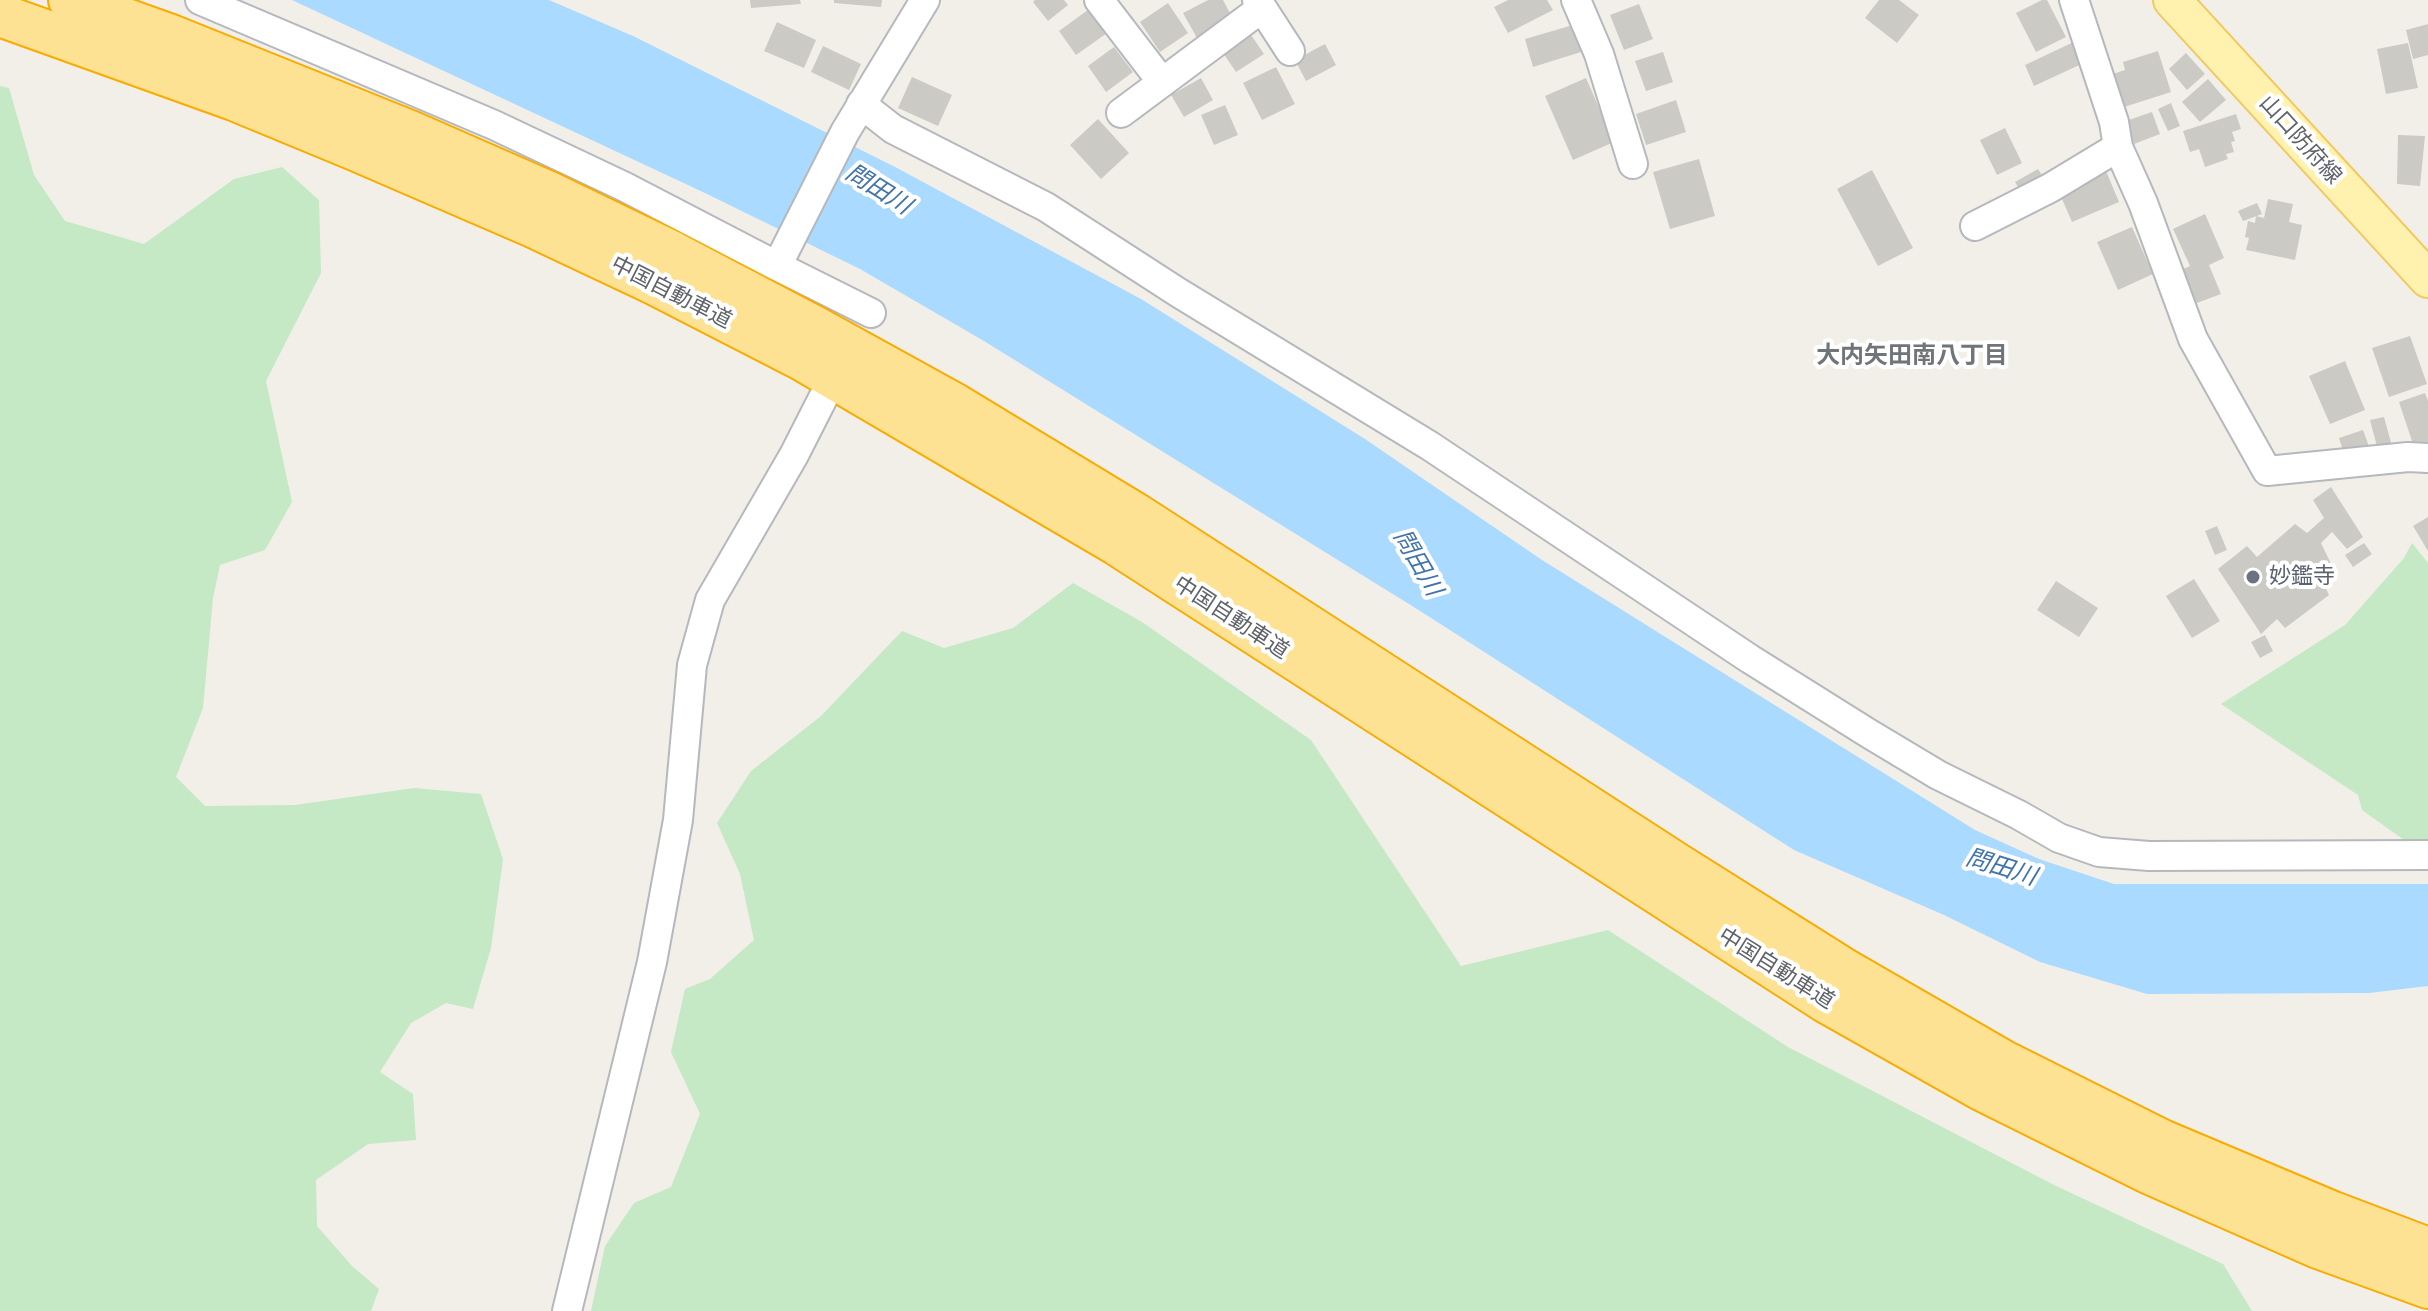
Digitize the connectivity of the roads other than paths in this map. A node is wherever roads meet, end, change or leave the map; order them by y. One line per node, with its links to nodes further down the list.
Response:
1 (70, 0): 23 (highway, 中国自動車道)
2 (200, 0): 17 (street)
3 (925, 0): 12 (street)
4 (1099, 0): 11 (street)
5 (1576, 0): 15 (street)
6 (2074, 0): 14 (street)
7 (2172, 0): 18 (main road, 山口防府線)
8 (1260, 4): 10 (street); 11 (street)
9 (0, 15): 24 (highway, 中国自動車道)
10 (1290, 51)
11 (1162, 82): 13 (street)
12 (861, 104): 17 (street); 22 (street)
13 (1121, 113)
14 (2118, 147): 16 (street); 21 (street)
15 (1633, 164)
16 (1975, 226)
17 (782, 256): 19 (street)
18 (2428, 279)
19 (871, 313)
20 (824, 396): 25 (street)
21 (2428, 458)
22 (2428, 855)
23 (2428, 1249)
24 (2428, 1287)
25 (567, 1311)

